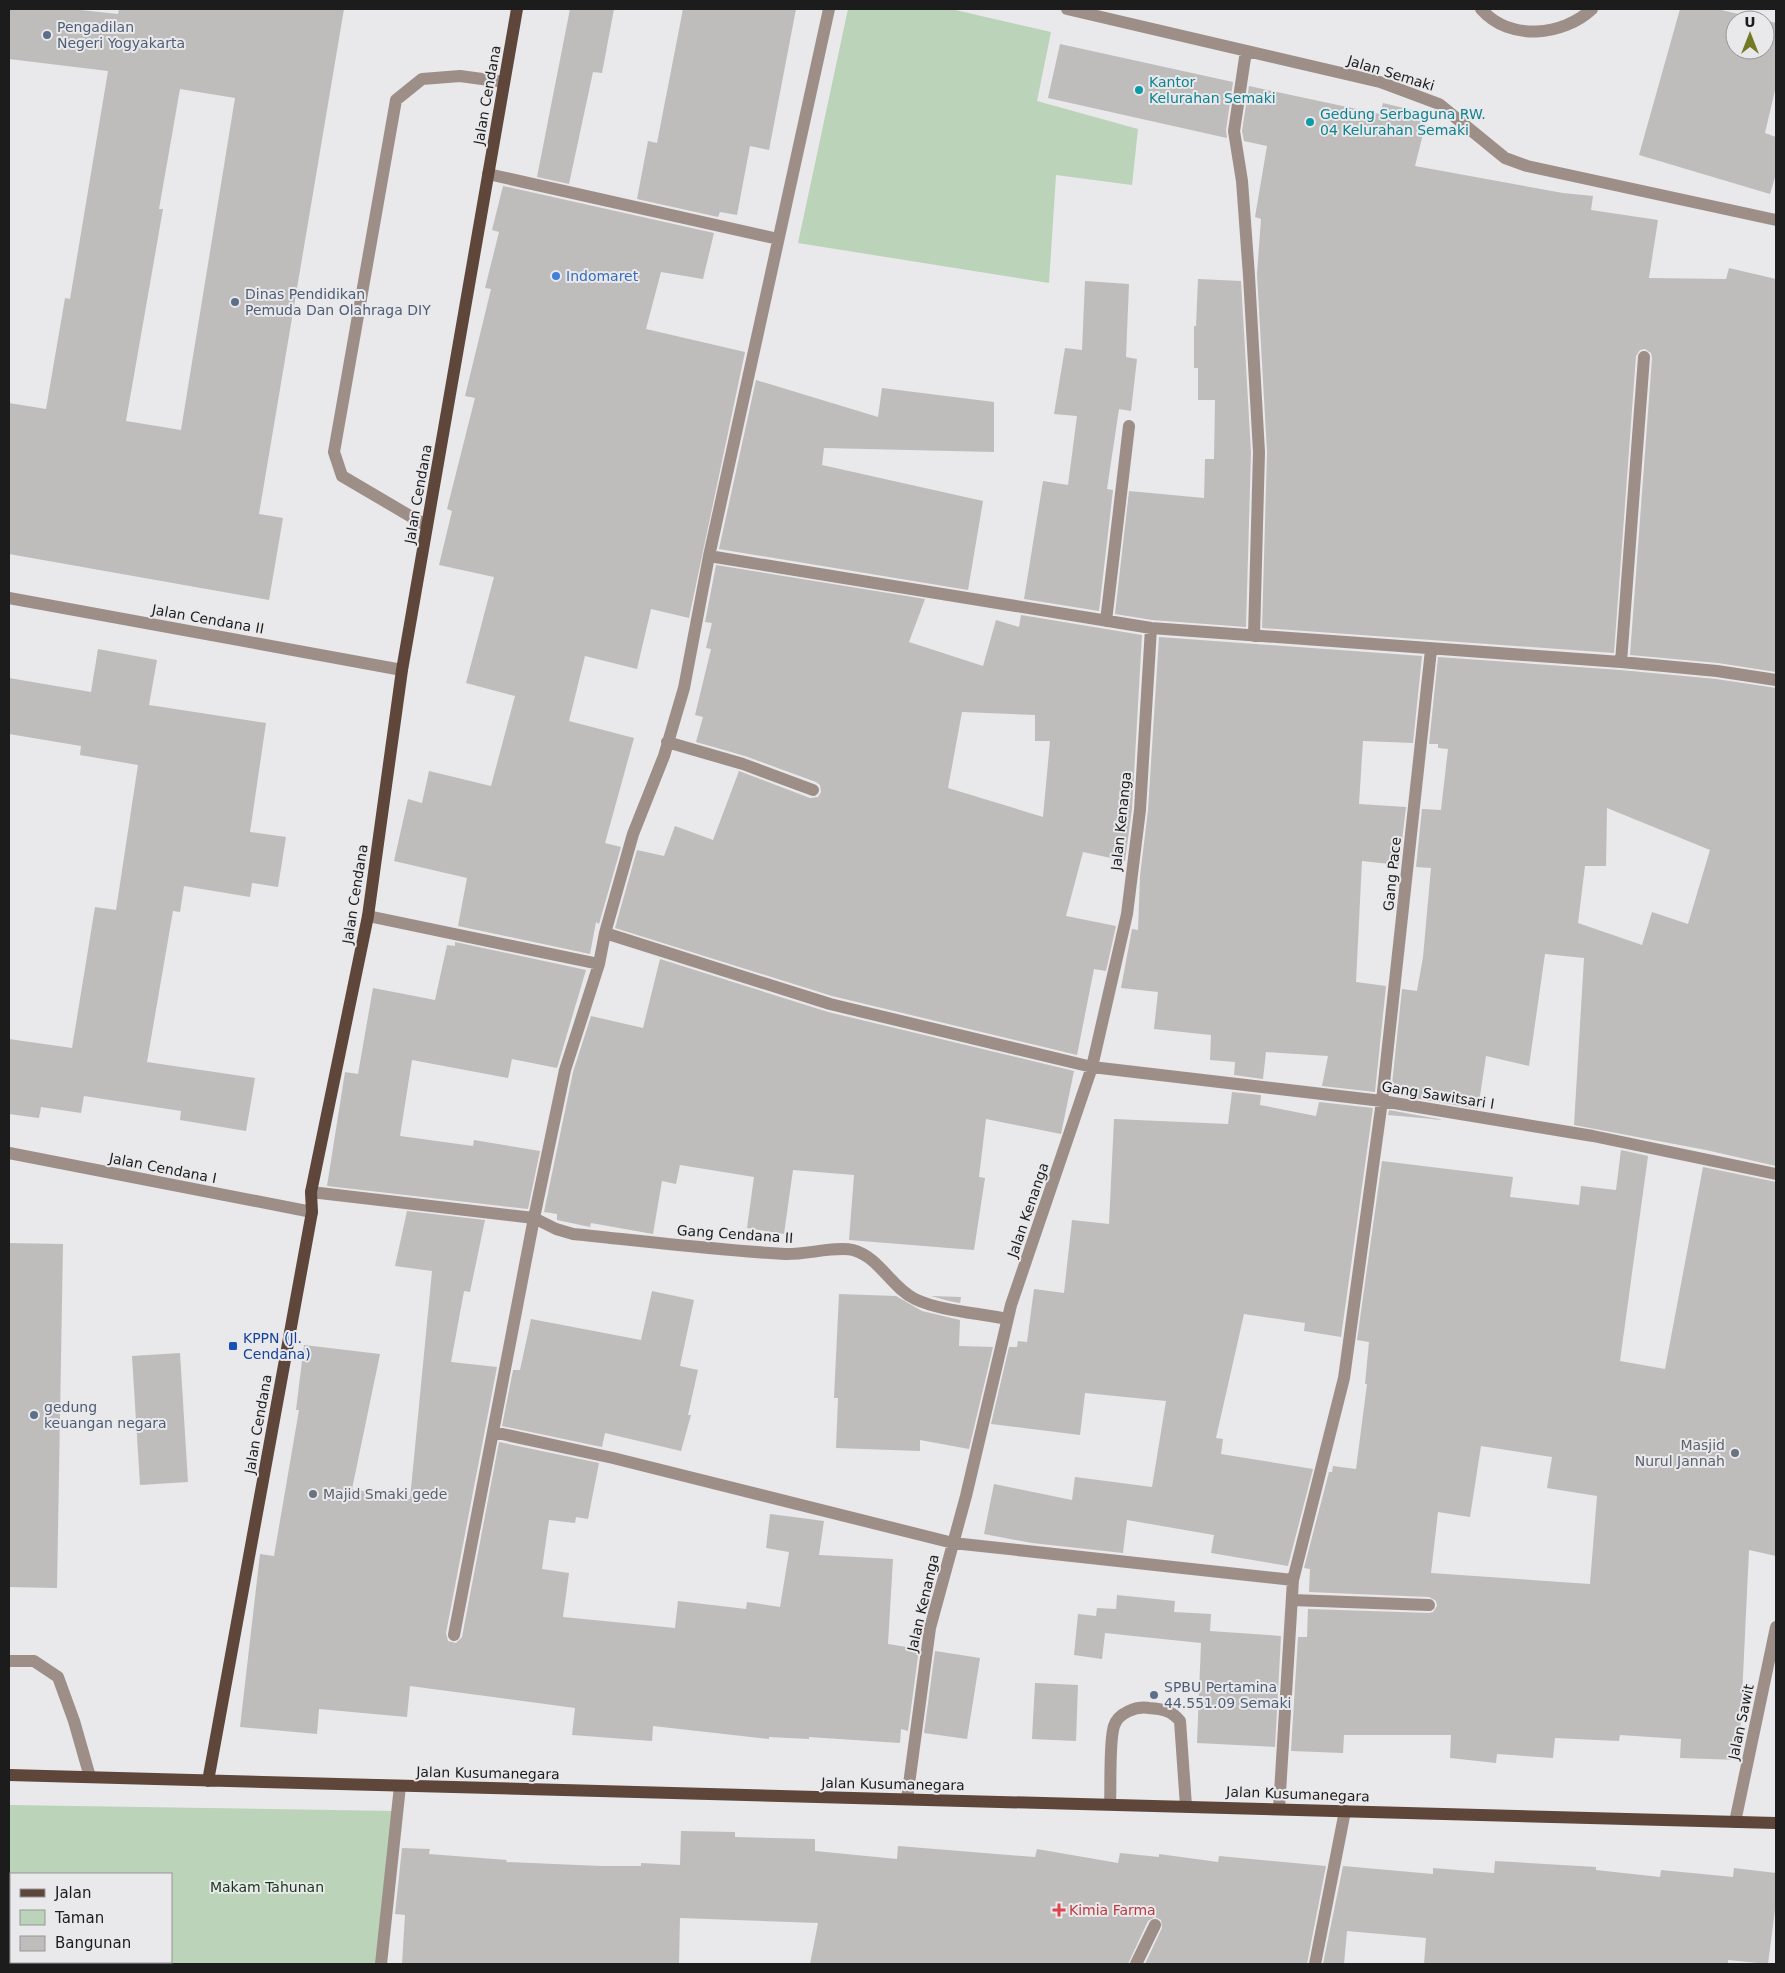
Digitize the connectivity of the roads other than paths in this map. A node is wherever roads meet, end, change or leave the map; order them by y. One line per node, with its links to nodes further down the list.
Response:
1 (517, 9): 7 (main road, Jalan Cendana)
2 (829, 9): 10 (street)
3 (1068, 9): 6 (street, Jalan Semaki)
4 (1481, 9): 5 (street)
5 (1592, 9)
6 (1246, 51): 9 (street, Jalan Semaki); 18 (street)
7 (504, 82): 8 (main road, Jalan Cendana); 13 (street)
8 (488, 174): 10 (street); 13 (main road, Jalan Cendana)
9 (1776, 220)
10 (778, 239): 14 (street)
11 (1644, 357): 20 (street)
12 (1129, 426): 16 (street)
13 (427, 526): 21 (main road, Jalan Cendana)
14 (708, 556): 16 (street); 23 (street)
15 (9, 598): 21 (street, Jalan Cendana II)
16 (1106, 621): 17 (street)
17 (1151, 628): 18 (street); 28 (street, Jalan Kenanga)
18 (1254, 636): 19 (street)
19 (1431, 650): 20 (street); 29 (street, Gang Pace)
20 (1621, 662): 22 (street)
21 (402, 670): 25 (main road, Jalan Cendana)
22 (1776, 680)
23 (667, 742): 24 (street); 26 (street)
24 (813, 790)
25 (368, 916): 27 (street); 32 (main road, Jalan Cendana)
26 (605, 932): 27 (street); 28 (street, Gang Sawitsari I)
27 (599, 964): 34 (street)
28 (1092, 1067): 29 (street, Gang Sawitsari I); 35 (street, Jalan Kenanga)
29 (1382, 1101): 31 (street, Gang Sawitsari I); 38 (street, Gang Pace)
30 (9, 1153): 33 (street, Jalan Cendana I)
31 (1776, 1174)
32 (311, 1192): 33 (main road, Jalan Cendana); 34 (street, Gang Cendana II)
33 (312, 1212): 46 (main road, Jalan Cendana)
34 (534, 1218): 35 (street, Gang Cendana II); 36 (street)
35 (1008, 1319): 37 (street, Jalan Kenanga)
36 (493, 1432): 37 (street); 42 (street)
37 (953, 1543): 38 (street); 48 (street, Jalan Kenanga)
38 (1293, 1580): 39 (street, Gang Pace)
39 (1292, 1600): 40 (street); 51 (street, Gang Pace)
40 (1429, 1605)
41 (1776, 1628): 53 (street, Jalan Sawit)
42 (454, 1636)
43 (9, 1661): 45 (street)
44 (9, 1775): 45 (main road, Jalan Kusumanegara)
45 (90, 1777): 46 (main road, Jalan Kusumanegara)
46 (208, 1781): 47 (main road, Jalan Kusumanegara)
47 (400, 1786): 48 (main road, Jalan Kusumanegara); 56 (street)
48 (907, 1799): 49 (main road, Jalan Kusumanegara)
49 (1110, 1804): 50 (main road, Jalan Kusumanegara); 50 (street)
50 (1186, 1806): 51 (main road, Jalan Kusumanegara)
51 (1279, 1809): 52 (main road, Jalan Kusumanegara)
52 (1345, 1811): 53 (main road, Jalan Kusumanegara); 58 (street)
53 (1735, 1822): 54 (main road, Jalan Kusumanegara)
54 (1776, 1823)
55 (1156, 1925): 57 (street)
56 (381, 1964)
57 (1136, 1964)
58 (1315, 1964)

